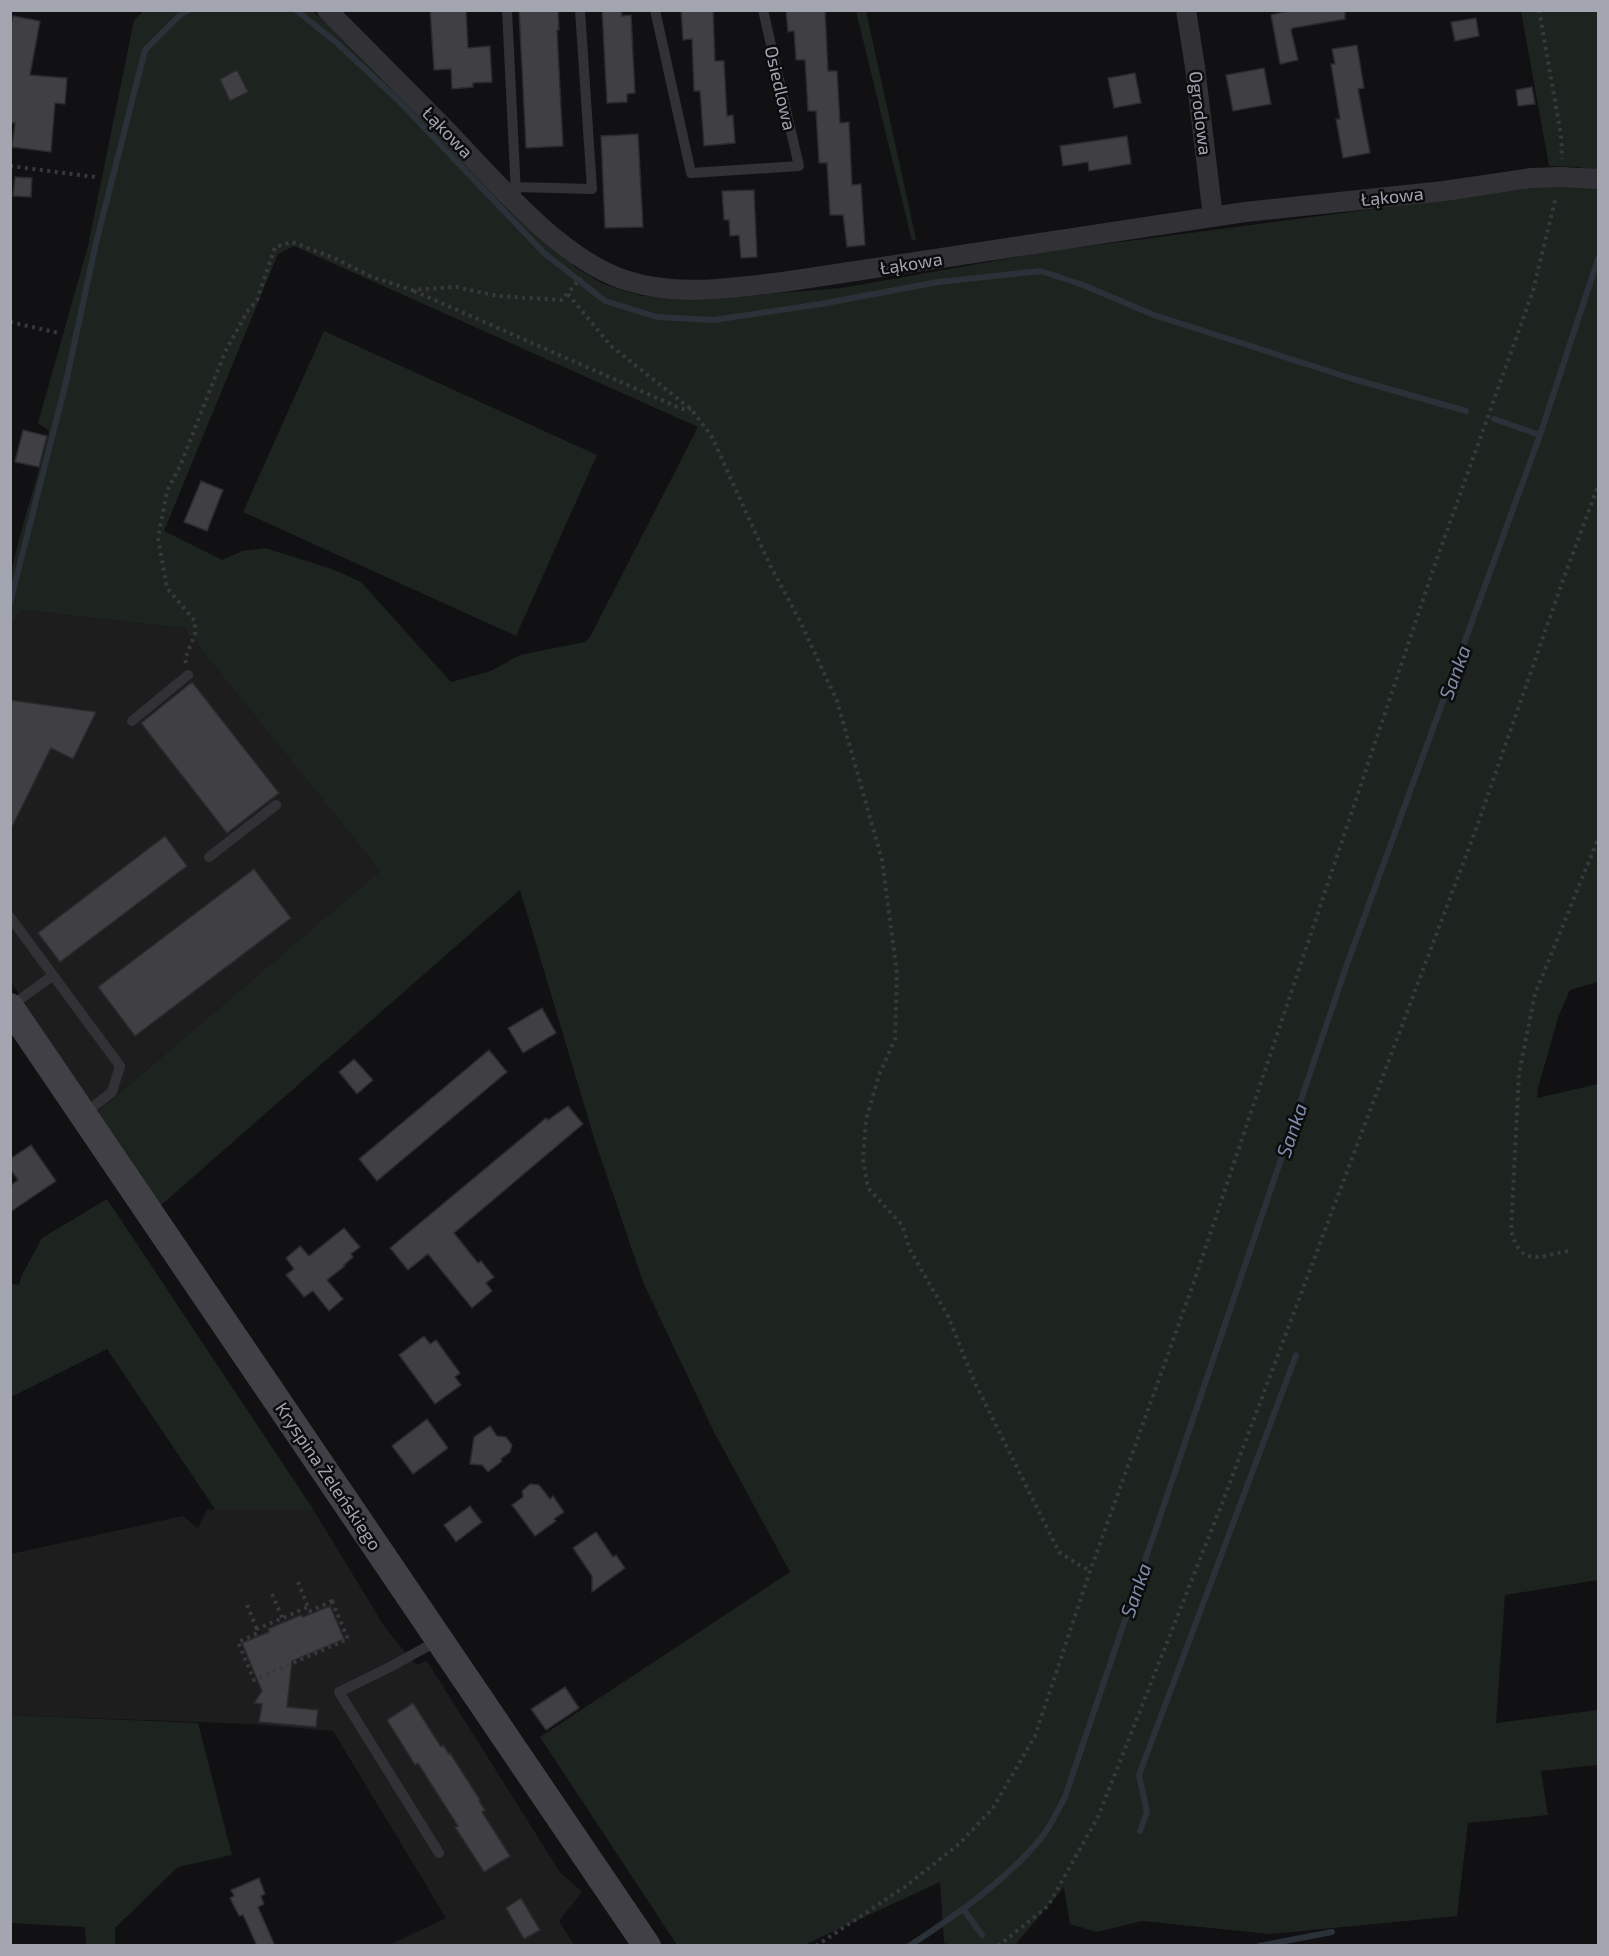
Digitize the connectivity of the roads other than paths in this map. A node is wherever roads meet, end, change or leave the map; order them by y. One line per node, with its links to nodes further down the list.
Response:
1 (327, 10): 8 (street, Łąkowa)
2 (507, 10): 8 (lane)
3 (580, 10): 8 (lane)
4 (655, 10): 5 (lane, Osiedlowa)
5 (764, 10)
6 (1186, 10): 9 (street, Ogrodowa)
7 (1598, 179): 9 (street, Łąkowa)
8 (516, 195): 9 (street, Łąkowa)
9 (1212, 217)
10 (188, 675): 11 (lane)
11 (132, 721)
12 (276, 805): 13 (lane)
13 (208, 857)
14 (10, 917): 15 (lane)
15 (52, 976): 16 (lane); 17 (lane)
16 (10, 1007): 17 (main road, Kryspina Żeleńskiego)
17 (83, 1114): 18 (main road, Kryspina Żeleńskiego)
18 (440, 1640): 19 (lane); 20 (main road, Kryspina Żeleńskiego)
19 (439, 1853)
20 (647, 1946)

